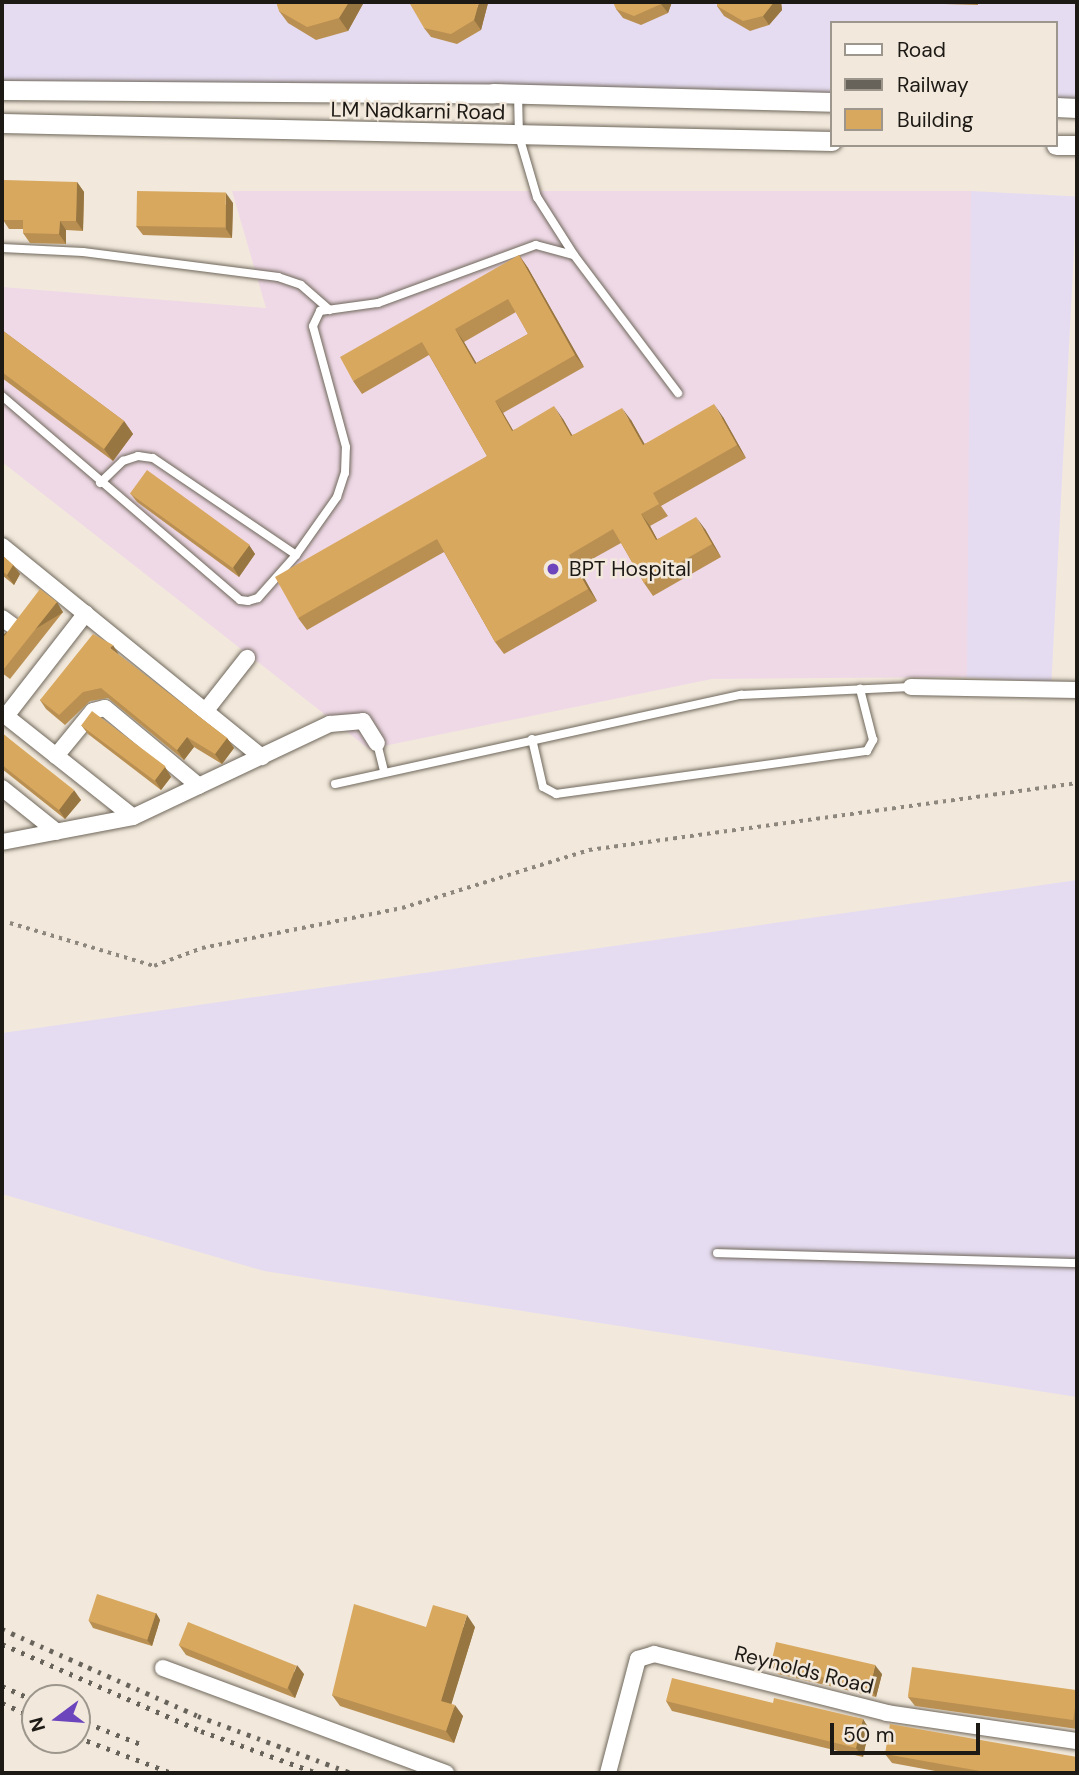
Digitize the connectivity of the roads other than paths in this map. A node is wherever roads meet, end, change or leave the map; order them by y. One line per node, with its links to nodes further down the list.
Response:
1 (2, 90): 2 (street, LM Nadkarni Road)
2 (518, 93): 3 (street, LM Nadkarni Road); 7 (lane)
3 (830, 102)
4 (1058, 107): 5 (street)
5 (1077, 108)
6 (2, 123): 7 (street, LM Nadkarni Road)
7 (519, 136): 8 (street, LM Nadkarni Road); 12 (lane)
8 (830, 141)
9 (1058, 145): 10 (street)
10 (1077, 145)
11 (2, 248): 13 (lane)
12 (574, 255): 13 (lane); 14 (lane)
13 (330, 310): 18 (lane)
14 (678, 393)
15 (2, 396): 16 (lane)
16 (100, 483): 18 (lane); 18 (lane)
17 (2, 547): 19 (street)
18 (296, 555)
19 (86, 613): 26 (street); 27 (street)
20 (12, 620): 21 (street)
21 (2, 640)
22 (247, 657): 26 (street)
23 (911, 687): 24 (lane); 25 (street)
24 (860, 689): 28 (lane); 28 (lane)
25 (1077, 690)
26 (207, 709): 31 (street)
27 (4, 714): 30 (street)
28 (532, 739): 32 (lane)
29 (377, 743): 31 (street); 32 (lane)
30 (56, 756): 34 (street); 36 (street)
31 (262, 757): 34 (street)
32 (384, 771): 33 (lane)
33 (335, 785)
34 (200, 786): 36 (street)
35 (2, 788): 37 (street)
36 (133, 817): 37 (street)
37 (57, 832): 38 (street)
38 (2, 842)
39 (717, 1253): 40 (lane)
40 (1077, 1263)
41 (163, 1668): 43 (street)
42 (1077, 1741): 44 (street, Reynolds Road)
43 (446, 1773)
44 (608, 1773)

